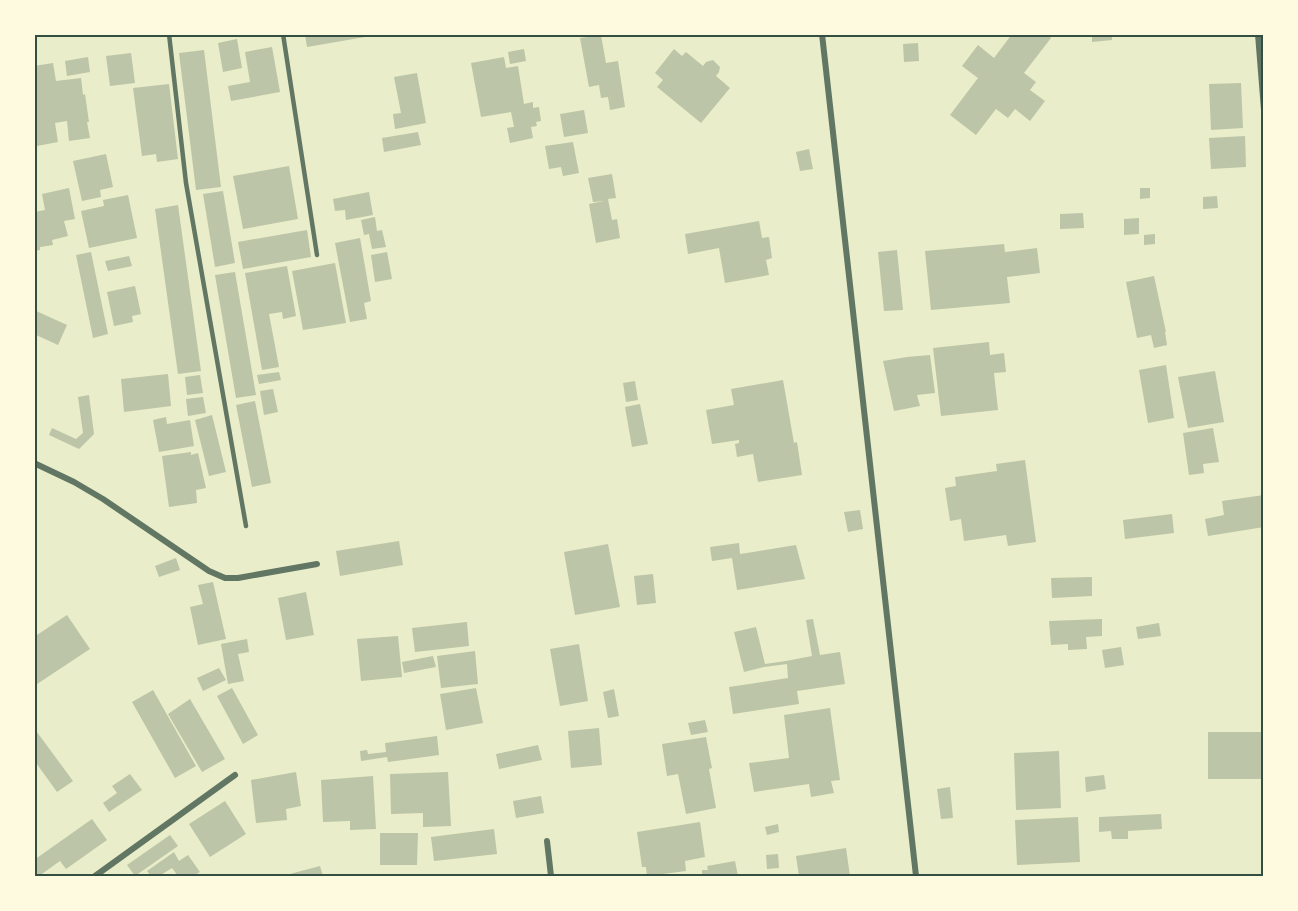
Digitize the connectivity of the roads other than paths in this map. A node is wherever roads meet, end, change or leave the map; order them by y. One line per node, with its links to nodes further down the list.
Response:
1 (169, 34): 8 (lane)
2 (283, 34): 6 (lane)
3 (822, 34): 14 (street)
4 (1258, 34): 5 (street)
5 (1263, 110)
6 (317, 255)
7 (34, 464): 9 (street)
8 (246, 526)
9 (317, 564)
10 (235, 775): 12 (street)
11 (547, 841): 13 (street)
12 (95, 876)
13 (551, 876)
14 (916, 876)

